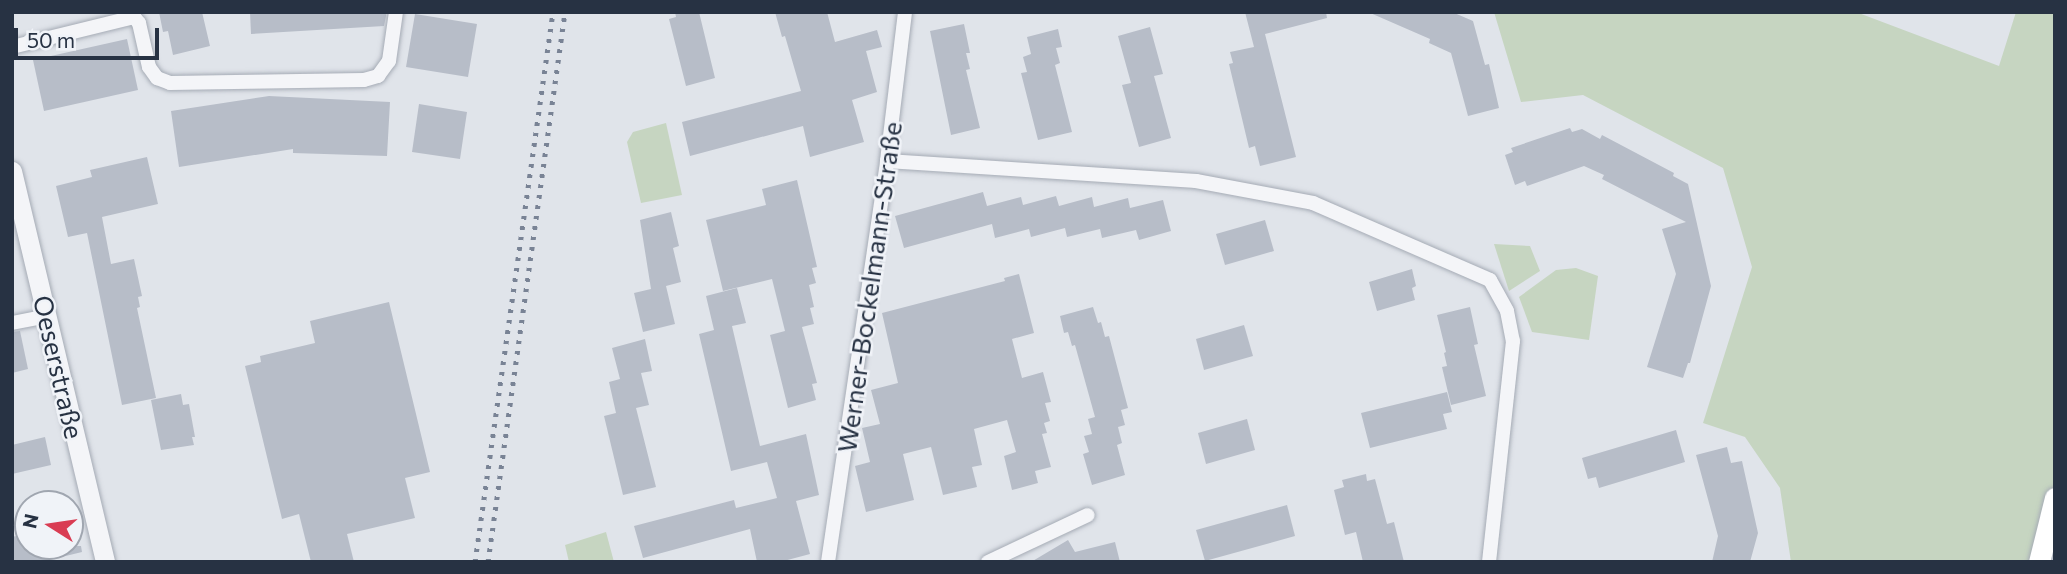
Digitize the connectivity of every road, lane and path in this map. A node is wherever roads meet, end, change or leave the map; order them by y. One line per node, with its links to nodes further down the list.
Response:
1 (396, 12): 3 (street)
2 (905, 12): 5 (street, Werner-Bockelmann-Straße)
3 (133, 15): 4 (street)
4 (12, 47)
5 (887, 161): 12 (street, Werner-Bockelmann-Straße); 14 (street)
6 (12, 171): 7 (street, Oeserstraße)
7 (47, 316): 8 (street); 11 (street, Oeserstraße)
8 (12, 323)
9 (2055, 498): 15 (main road)
10 (1088, 515): 13 (street)
11 (105, 562)
12 (828, 562)
13 (988, 562)
14 (1489, 562)
15 (2039, 562)

